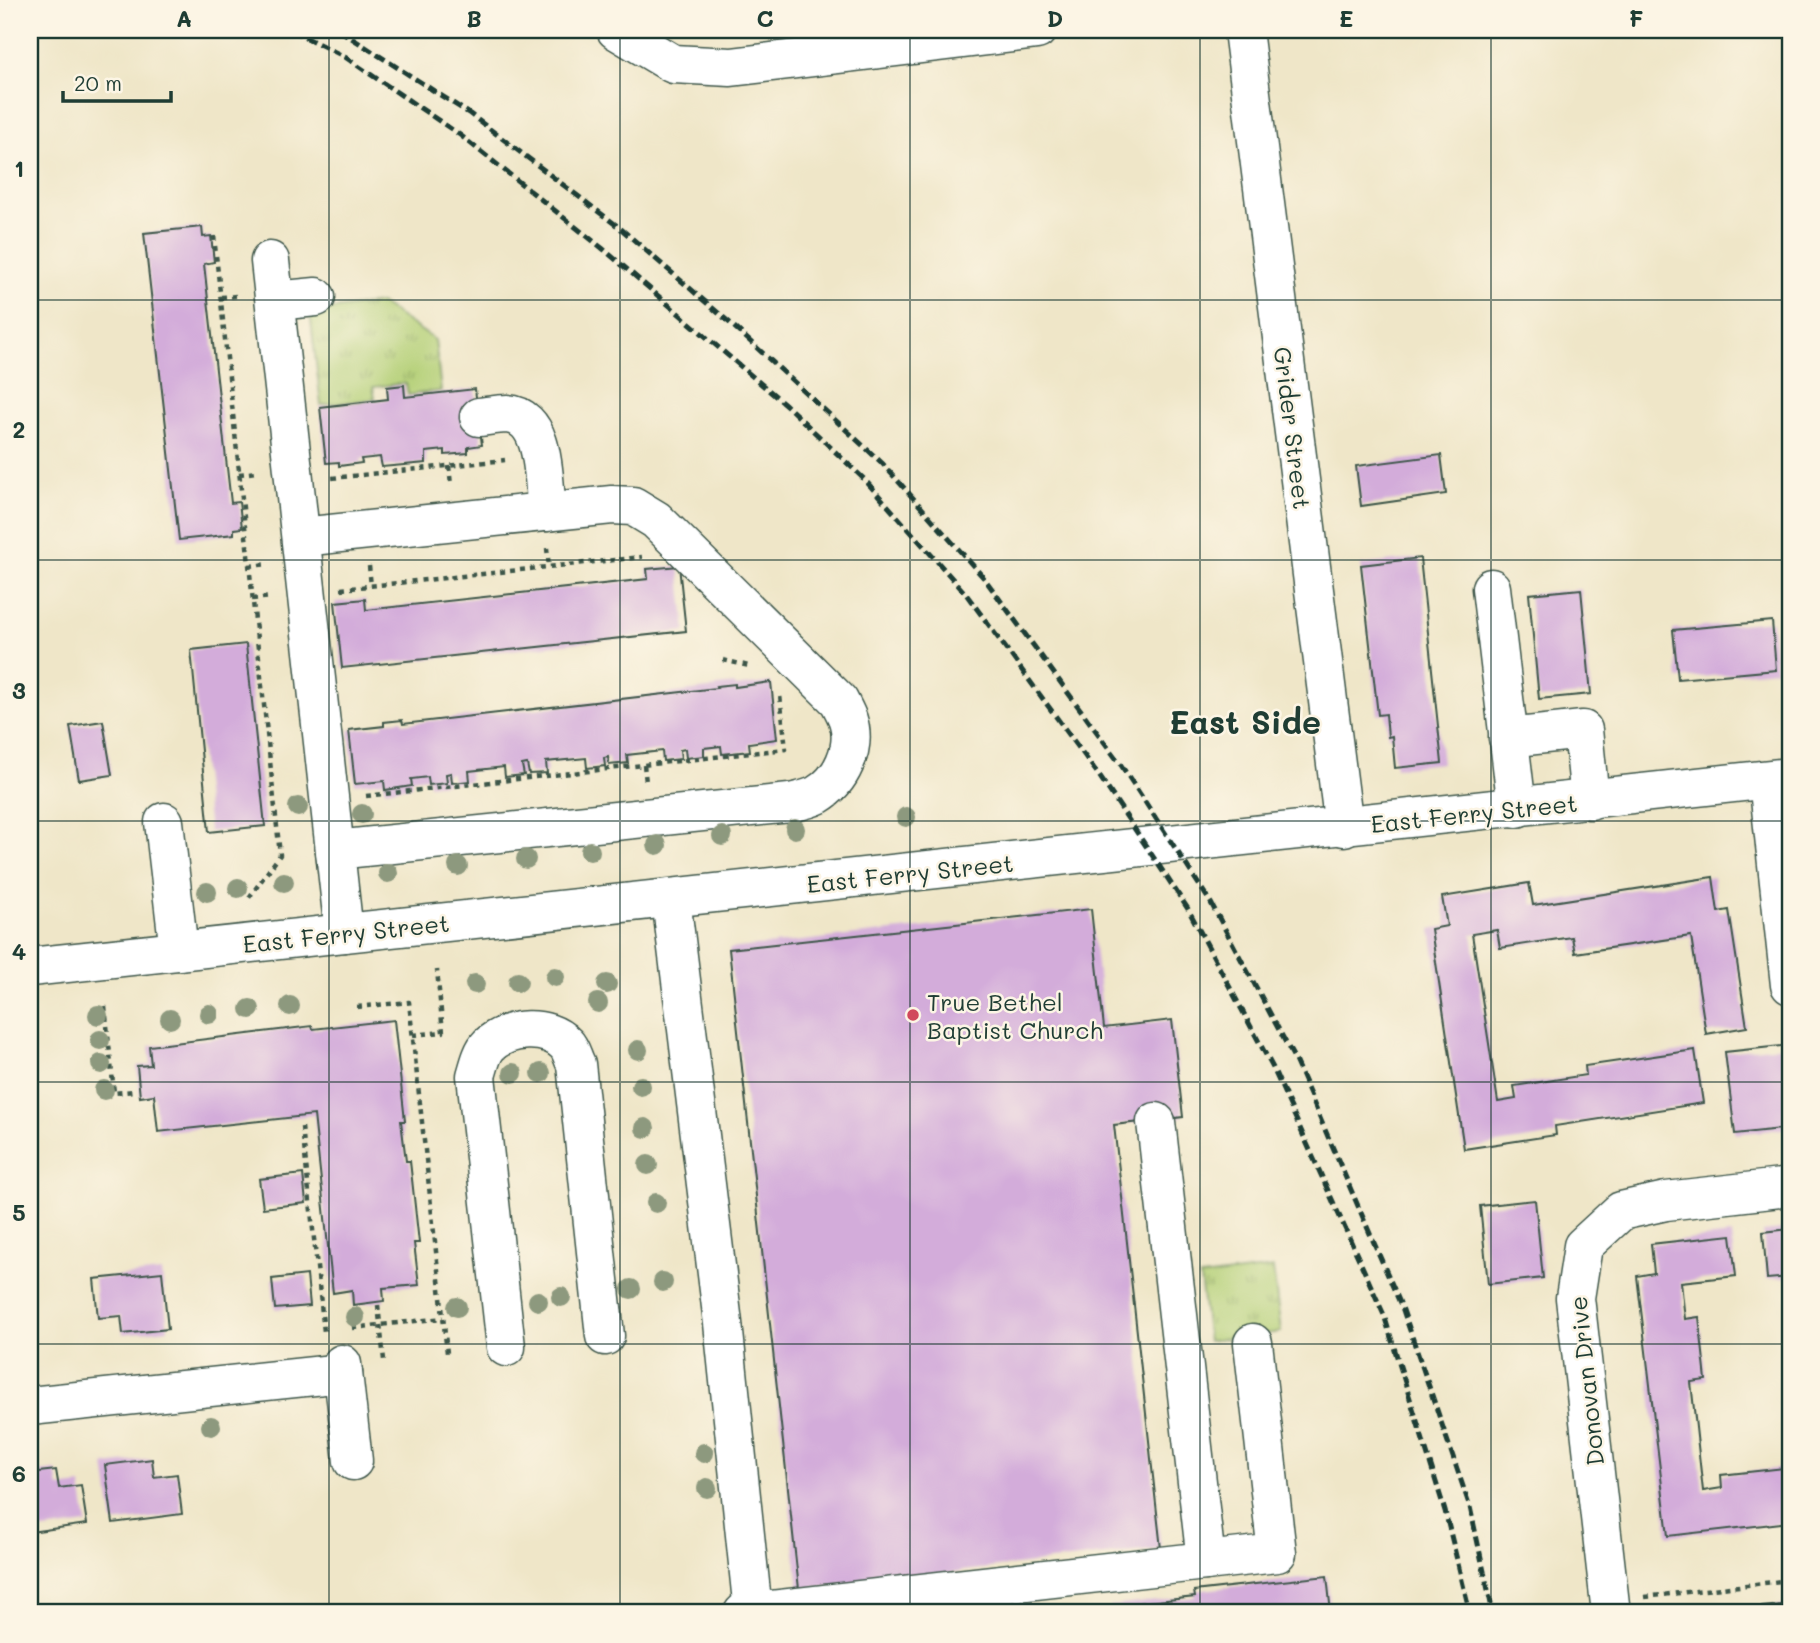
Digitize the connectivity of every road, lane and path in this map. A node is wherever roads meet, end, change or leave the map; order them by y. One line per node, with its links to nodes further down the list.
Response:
1 (616, 30): 4 (street)
2 (1037, 30): 4 (street)
3 (1243, 30): 24 (street, Grider Street)
4 (979, 34)
5 (214, 236): 26 (path)
6 (270, 261): 8 (street)
7 (316, 297): 8 (street)
8 (275, 301): 13 (street)
9 (479, 417): 12 (street)
10 (508, 460): 11 (path)
11 (319, 480)
12 (547, 512): 13 (street); 25 (street)
13 (301, 537): 25 (street)
14 (651, 558): 16 (path)
15 (1491, 588): 18 (street)
16 (338, 589)
17 (779, 686): 20 (path)
18 (1508, 738): 21 (street); 22 (street)
19 (1779, 779): 21 (street, East Ferry Street); 32 (street)
20 (353, 797)
21 (1590, 800): 22 (street, East Ferry Street)
22 (1517, 808): 24 (street, East Ferry Street)
23 (164, 822): 29 (street)
24 (1344, 827): 27 (street, East Ferry Street)
25 (335, 850): 28 (street)
26 (248, 899)
27 (671, 899): 28 (street, East Ferry Street); 55 (street)
28 (344, 933): 29 (street, East Ferry Street)
29 (179, 951): 30 (street, East Ferry Street)
30 (30, 967)
31 (437, 970): 35 (path)
32 (1790, 985)
33 (105, 1006): 36 (path)
34 (357, 1007): 35 (path)
35 (413, 1035): 41 (path)
36 (135, 1091)
37 (1156, 1122): 51 (street)
38 (302, 1127): 46 (path)
39 (1790, 1187): 53 (street, Donovan Drive)
40 (378, 1305): 42 (path)
41 (443, 1318): 42 (path); 47 (path)
42 (381, 1325): 46 (path); 48 (path)
43 (605, 1336): 45 (street)
44 (1253, 1343): 51 (street)
45 (506, 1347)
46 (342, 1349): 49 (street); 50 (street)
47 (447, 1353)
48 (384, 1360)
49 (30, 1406)
50 (353, 1461)
51 (1206, 1561): 54 (street)
52 (1790, 1580): 53 (path)
53 (1610, 1607)
54 (841, 1608): 55 (street)
55 (748, 1613)

